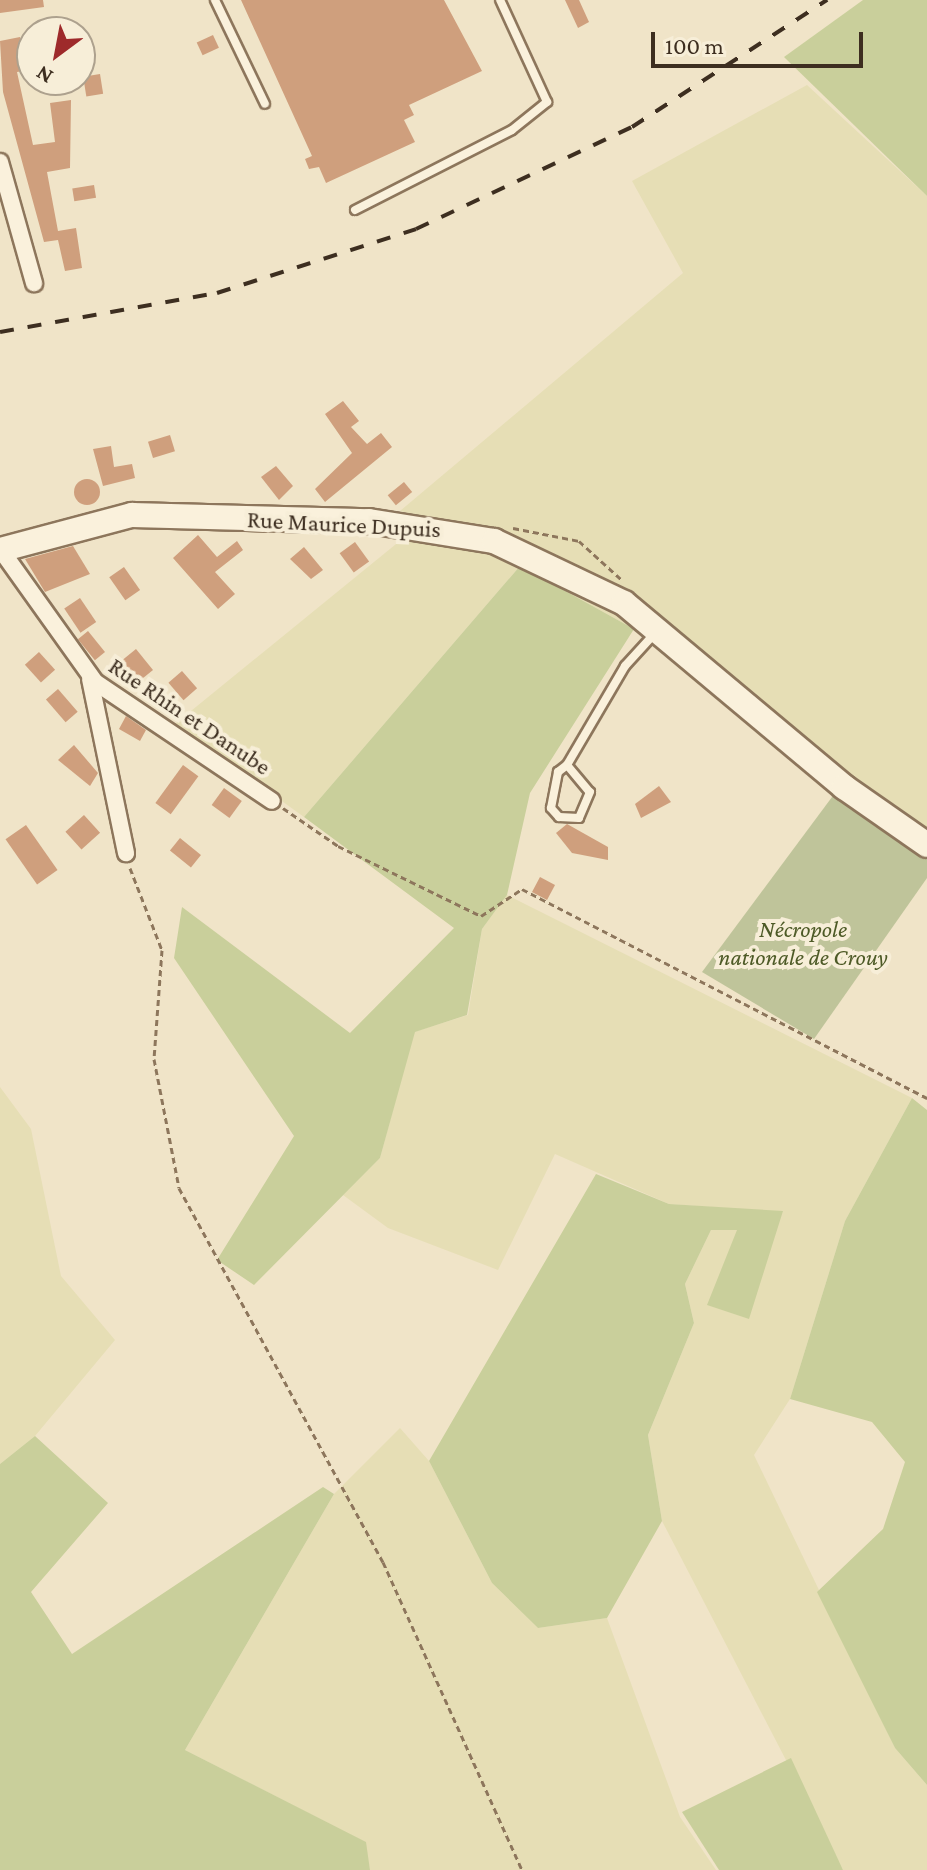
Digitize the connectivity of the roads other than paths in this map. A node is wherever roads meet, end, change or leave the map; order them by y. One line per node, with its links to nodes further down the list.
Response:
1 (215, 0): 3 (lane)
2 (500, 0): 5 (lane)
3 (265, 104)
4 (0, 162): 6 (street)
5 (355, 210)
6 (34, 283)
7 (0, 550): 8 (main road, Rue Maurice Dupuis); 9 (street, Rue Rhin et Danube)
8 (660, 628): 10 (lane); 12 (main road, Rue Maurice Dupuis)
9 (89, 677): 11 (street, Rue Rhin et Danube); 13 (street)
10 (567, 765): 10 (lane)
11 (272, 801)
12 (927, 845)
13 (126, 853)

